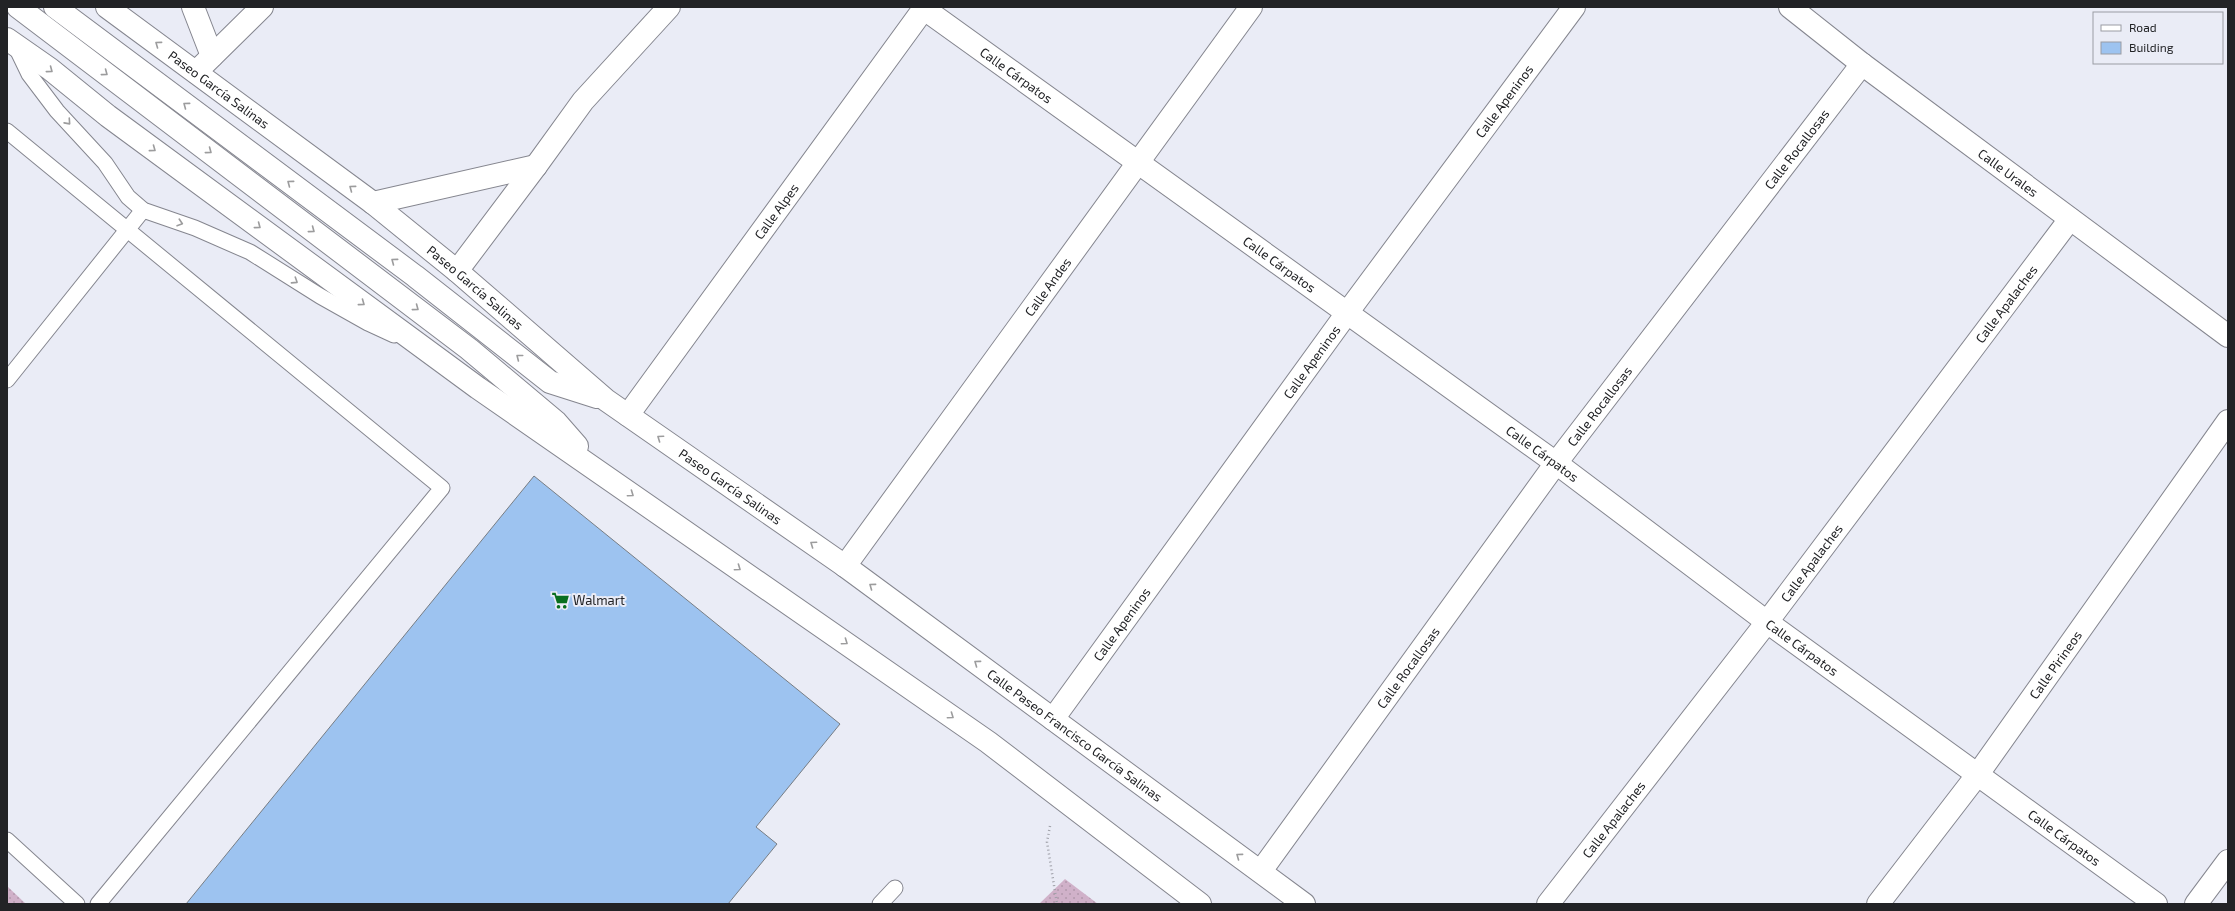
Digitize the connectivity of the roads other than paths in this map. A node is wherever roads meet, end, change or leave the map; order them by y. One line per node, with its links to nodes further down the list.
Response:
1 (18, 7): 31 (street, one-way to 31)
2 (55, 7): 27 (street, one-way to 2)
3 (107, 7): 14 (street, Paseo García Salinas, one-way to 3)
4 (193, 7): 12 (street)
5 (262, 7): 12 (street)
6 (668, 7): 17 (street)
7 (1251, 7): 16 (street, Calle Andes)
8 (1574, 7): 23 (street, Calle Apeninos)
9 (1790, 7): 13 (street, Calle Urales)
10 (924, 8): 16 (street, Calle Cárpatos); 28 (street, Calle Alpes)
11 (11, 42): 19 (lane, one-way to 19); 25 (street, one-way to 25)
12 (212, 56): 14 (street)
13 (1862, 64): 20 (street, Calle Urales); 30 (street, Calle Rocallosas)
14 (196, 72): 18 (street, Paseo García Salinas, one-way to 14)
15 (7, 131): 21 (lane)
16 (1138, 161): 23 (street, Calle Cárpatos); 32 (street, Calle Andes)
17 (536, 166): 18 (street); 22 (street)
18 (373, 203): 22 (street, Paseo García Salinas)
19 (142, 210): 21 (lane); 25 (lane, one-way to 25)
20 (2070, 219): 24 (street, Calle Urales); 33 (street, Calle Apalaches)
21 (128, 230): 26 (lane); 41 (lane)
22 (457, 271): 27 (street, Paseo García Salinas)
23 (1347, 313): 30 (street, Calle Cárpatos); 34 (street, Calle Apeninos)
24 (2228, 336)
25 (430, 352): 31 (street)
26 (7, 380)
27 (606, 400): 28 (street, Paseo García Salinas)
28 (628, 415): 32 (street, Paseo García Salinas, one-way to 28)
29 (2228, 421): 35 (street, Calle Pirineos)
30 (1556, 462): 33 (street, Calle Cárpatos); 38 (street, Calle Rocallosas)
31 (599, 471): 43 (street, one-way to 43)
32 (845, 566): 34 (street, Calle Paseo Francisco García Salinas, one-way to 32)
33 (1767, 622): 35 (street, Calle Cárpatos); 45 (street, Calle Apalaches)
34 (1053, 719): 38 (street, Calle Paseo Francisco García Salinas, one-way to 34)
35 (1978, 774): 46 (street, Calle Pirineos); 47 (street, Calle Cárpatos)
36 (7, 840): 40 (lane)
37 (2228, 861): 48 (street)
38 (1261, 871): 44 (street, Calle Paseo Francisco García Salinas)
39 (895, 888): 42 (lane)
40 (77, 904)
41 (98, 904)
42 (880, 904)
43 (1200, 904)
44 (1304, 904)
45 (1548, 904)
46 (1878, 904)
47 (2156, 904)
48 (2196, 904)

